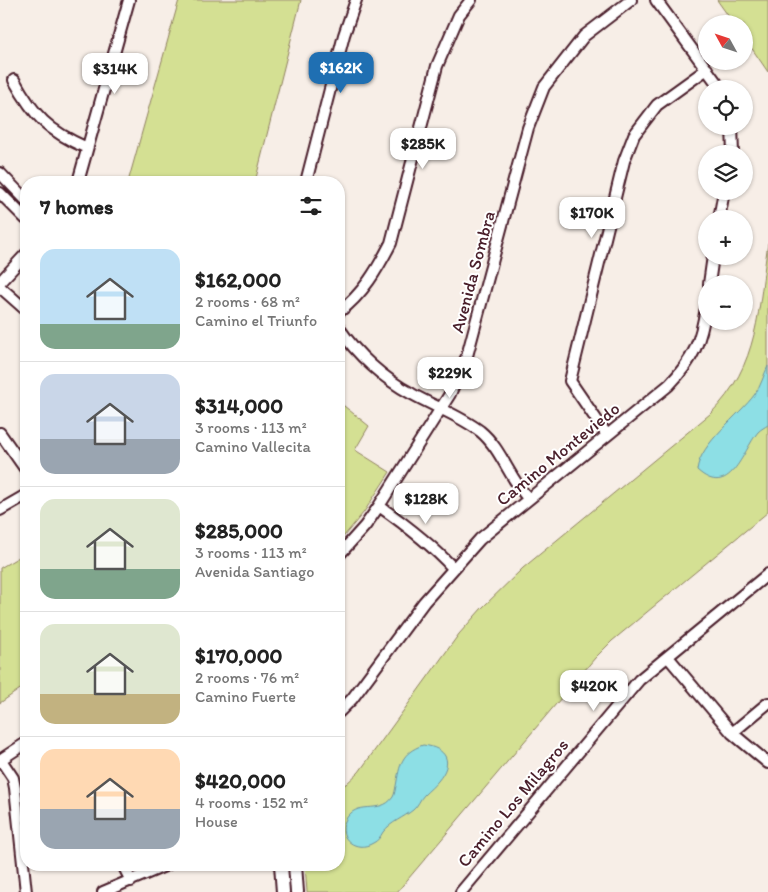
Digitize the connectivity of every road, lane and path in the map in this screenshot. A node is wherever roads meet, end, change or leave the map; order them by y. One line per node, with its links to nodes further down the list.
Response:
1 (129, 0): 9 (street)
2 (356, 0): 12 (street)
3 (470, 0): 20 (street)
4 (631, 0): 23 (street, Avenida Sombra)
5 (656, 0): 6 (street)
6 (698, 57)
7 (706, 70): 25 (street)
8 (14, 80): 9 (street)
9 (87, 148): 11 (street)
10 (0, 173): 14 (street)
11 (80, 176)
12 (308, 176)
13 (0, 193): 15 (street)
14 (20, 194)
15 (20, 213)
16 (20, 260): 17 (street)
17 (0, 282)
18 (0, 287): 19 (street)
19 (20, 305)
20 (345, 307)
21 (703, 330): 25 (street, Camino Monteviedo)
22 (345, 334): 23 (street)
23 (441, 408): 28 (street); 29 (street, Avenida Sombra)
24 (0, 433): 26 (street)
25 (608, 435): 28 (street, Camino Monteviedo)
26 (20, 461)
27 (20, 498): 30 (street)
28 (530, 499): 32 (street, Camino Monteviedo)
29 (379, 506): 31 (street, Avenida Sombra); 32 (street)
30 (0, 510)
31 (345, 548)
32 (453, 568): 36 (street, Camino Monteviedo)
33 (768, 574): 34 (street, Camino Los Milagros)
34 (668, 656): 37 (street); 52 (street, Camino Los Milagros)
35 (768, 703): 37 (street)
36 (345, 706)
37 (732, 733): 40 (street)
38 (20, 746): 39 (street)
39 (0, 760): 41 (street)
40 (768, 762)
41 (20, 835)
42 (24, 871): 48 (street)
43 (127, 871): 47 (street)
44 (153, 871): 47 (street)
45 (281, 871): 50 (street)
46 (295, 871): 51 (street)
47 (131, 880): 49 (street)
48 (26, 892)
49 (103, 892)
50 (283, 892)
51 (297, 892)
52 (460, 892)

